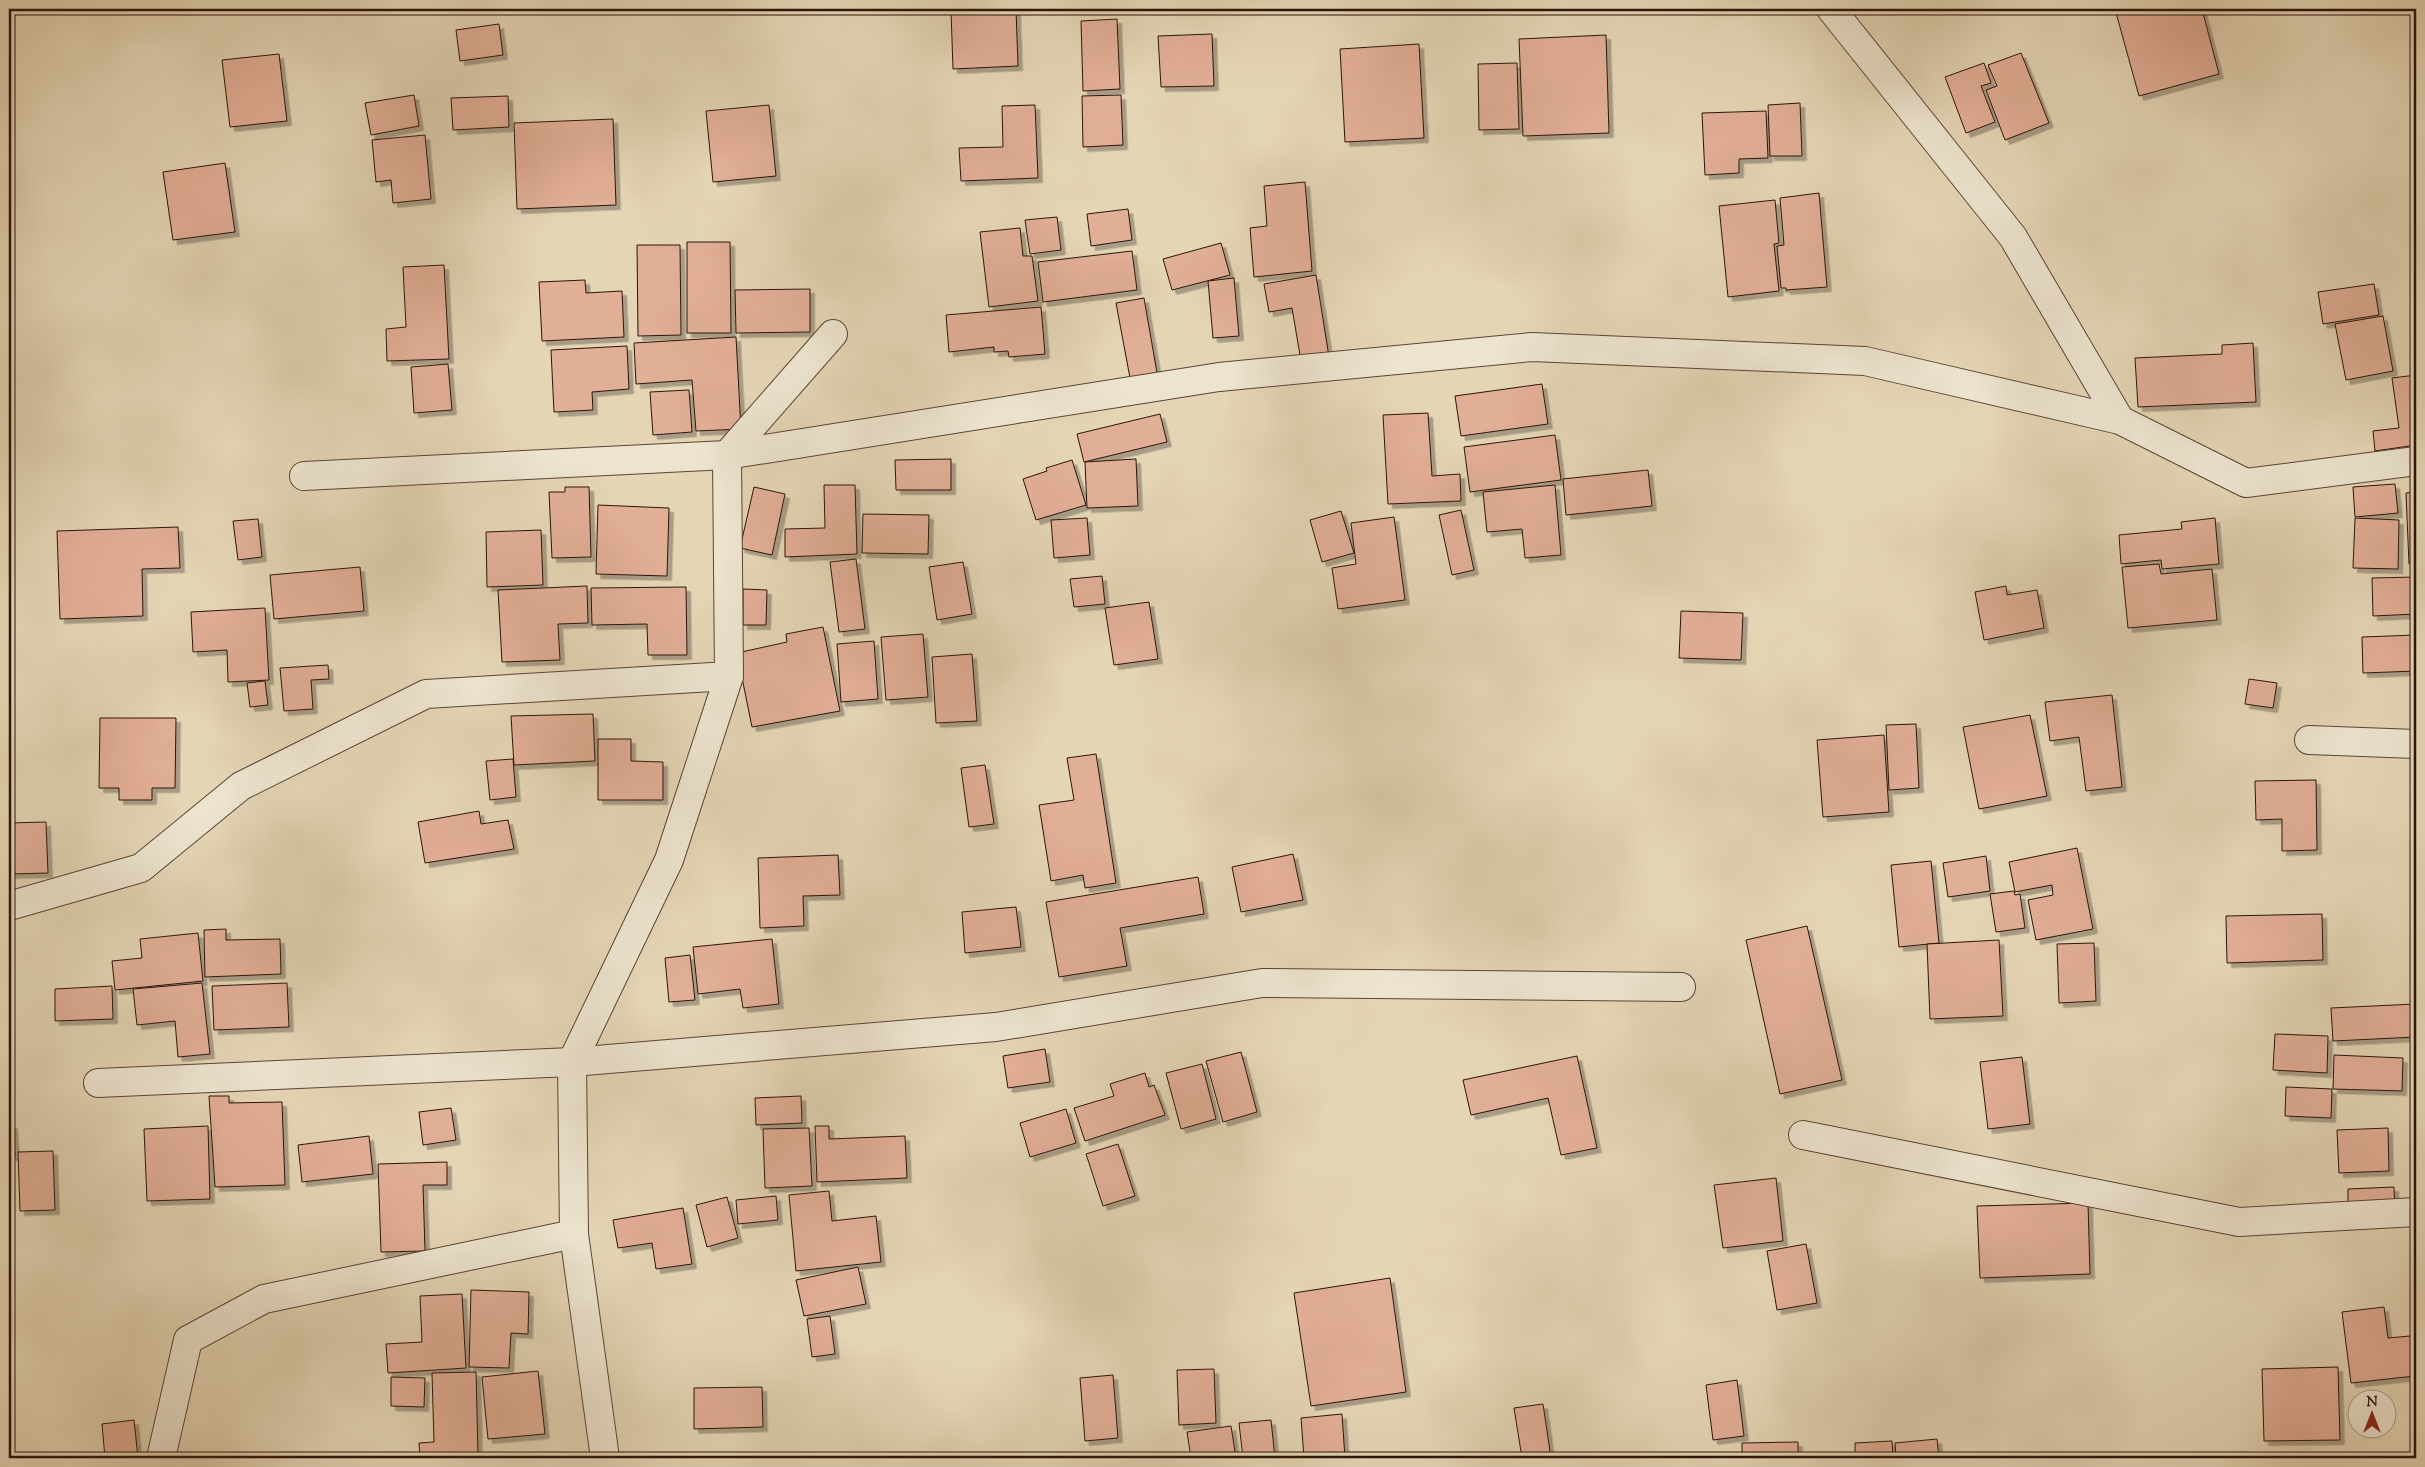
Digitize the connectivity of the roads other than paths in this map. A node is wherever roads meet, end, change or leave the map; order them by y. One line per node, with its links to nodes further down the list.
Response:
1 (1831, 9): 3 (street)
2 (833, 334): 4 (street)
3 (2120, 420): 4 (street); 5 (street)
4 (727, 454): 6 (street); 7 (street)
5 (2416, 461)
6 (304, 476)
7 (729, 676): 10 (street); 12 (street)
8 (2309, 740): 9 (street)
9 (2416, 744)
10 (9, 906)
11 (1681, 987): 12 (street)
12 (572, 1062): 13 (street); 16 (street)
13 (98, 1083)
14 (1803, 1135): 15 (street)
15 (2416, 1212)
16 (574, 1234): 17 (street); 18 (street)
17 (161, 1458)
18 (605, 1458)

